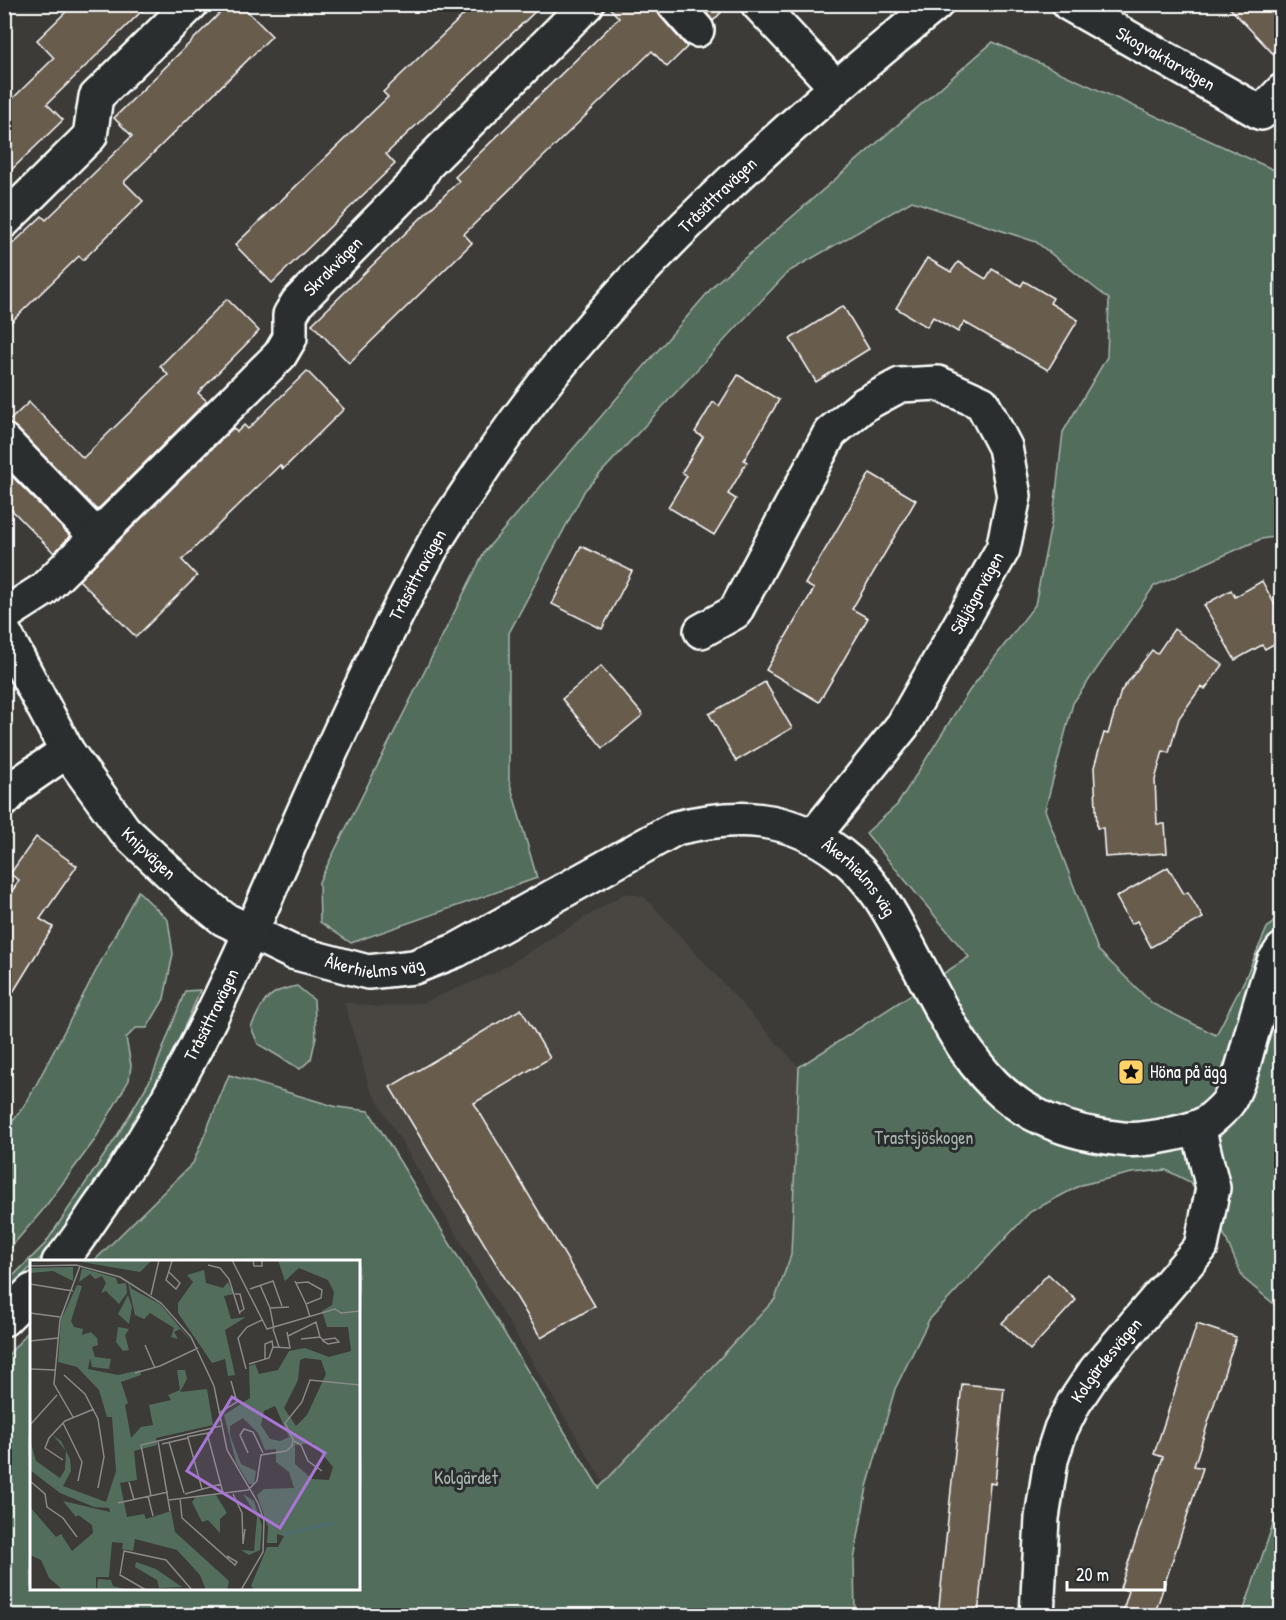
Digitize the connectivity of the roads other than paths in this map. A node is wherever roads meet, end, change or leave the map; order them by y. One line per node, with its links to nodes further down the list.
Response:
1 (191, 4): 10 (street)
2 (587, 4): 12 (street, Skrakvägen)
3 (674, 4): 7 (street)
4 (758, 4): 8 (street)
5 (936, 4): 8 (street, Tråsättravägen)
6 (1069, 4): 9 (street, Skogvaktarvägen)
7 (697, 30)
8 (836, 87): 19 (street, Tråsättravägen)
9 (1274, 110)
10 (4, 221)
11 (4, 441): 12 (street)
12 (96, 536): 13 (street, Skrakvägen)
13 (4, 615)
14 (701, 631): 18 (street, Säljägarvägen)
15 (4, 632): 16 (street, Knipvägen)
16 (67, 751): 17 (street); 19 (street, Knipvägen)
17 (4, 800)
18 (813, 837): 19 (street, Åkerhielms väg); 21 (street, Åkerhielms väg)
19 (251, 933): 22 (street, Tråsättravägen)
20 (1281, 950): 21 (street, Åkerhielms väg)
21 (1198, 1127): 25 (street, Kolgärdesvägen)
22 (60, 1260)
23 (30, 1293): 24 (street)
24 (4, 1319)
25 (1037, 1616)

